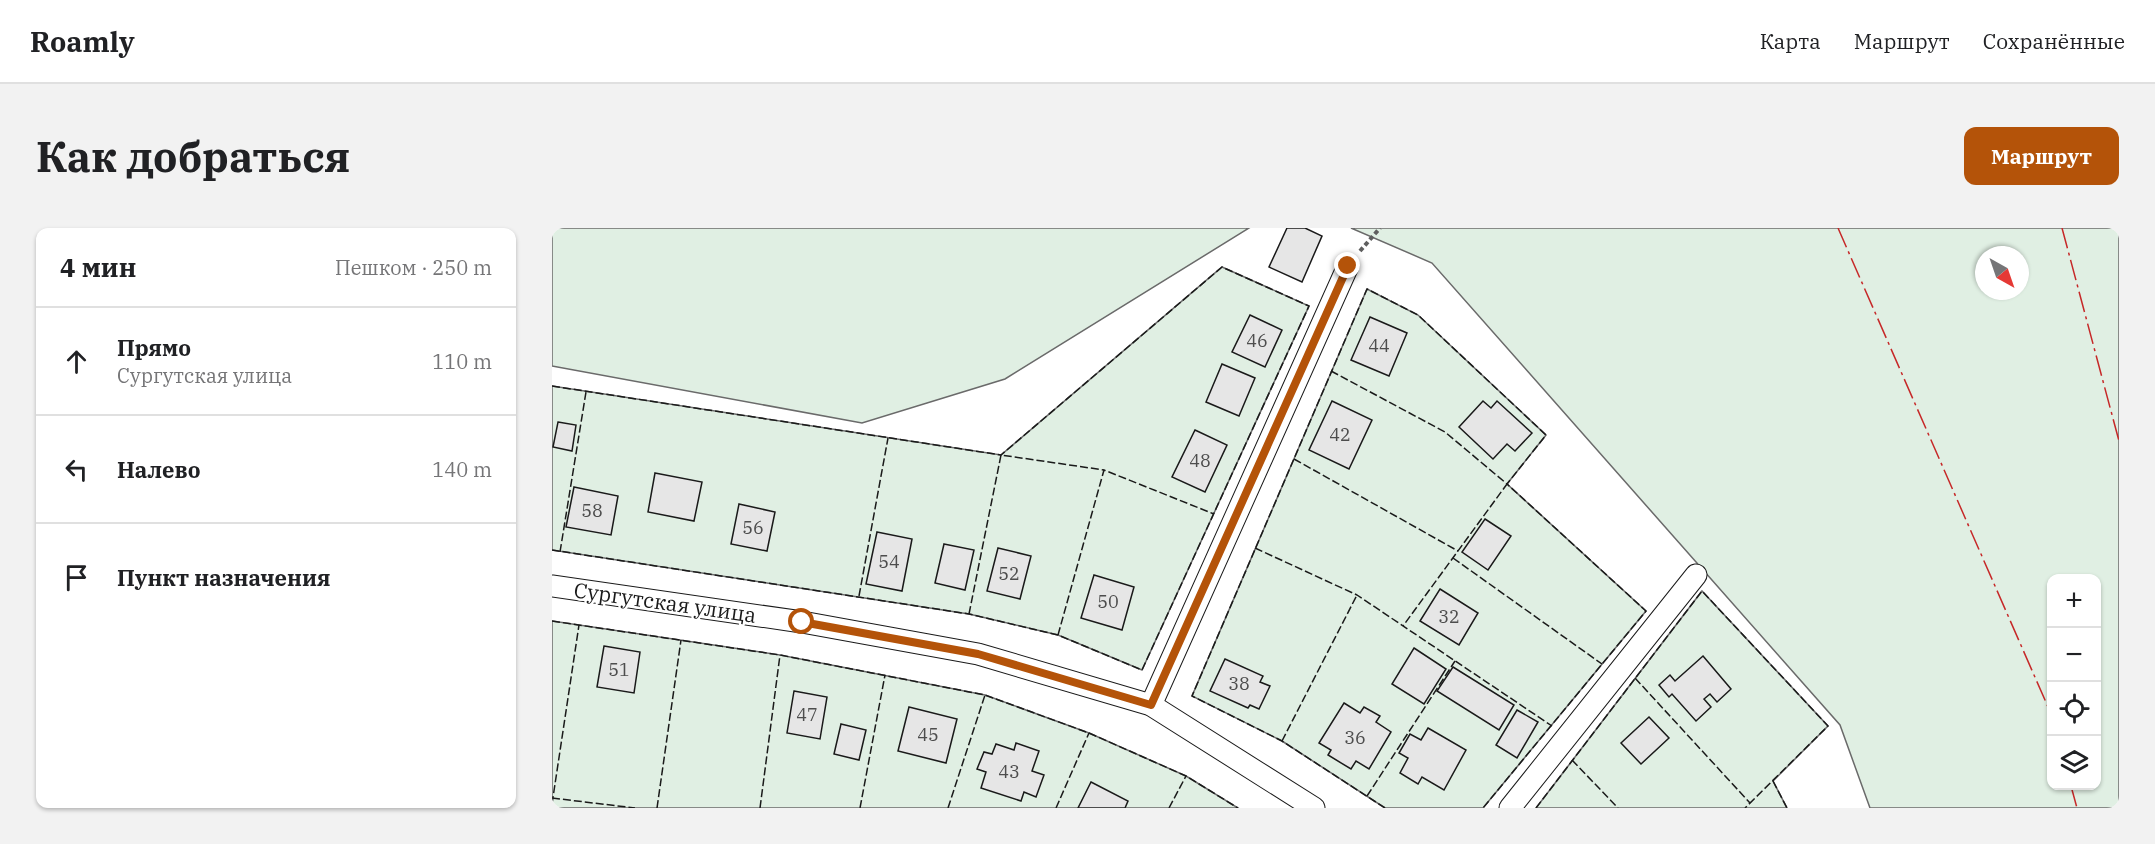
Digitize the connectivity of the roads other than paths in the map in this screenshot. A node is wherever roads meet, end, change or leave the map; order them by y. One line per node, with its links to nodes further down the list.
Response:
1 (1348, 266): 4 (street)
2 (1696, 575): 6 (street)
3 (552, 586): 4 (street, Сургутская улица)
4 (1151, 705): 5 (street, Сургутская улица)
5 (1314, 808)
6 (1510, 808)

